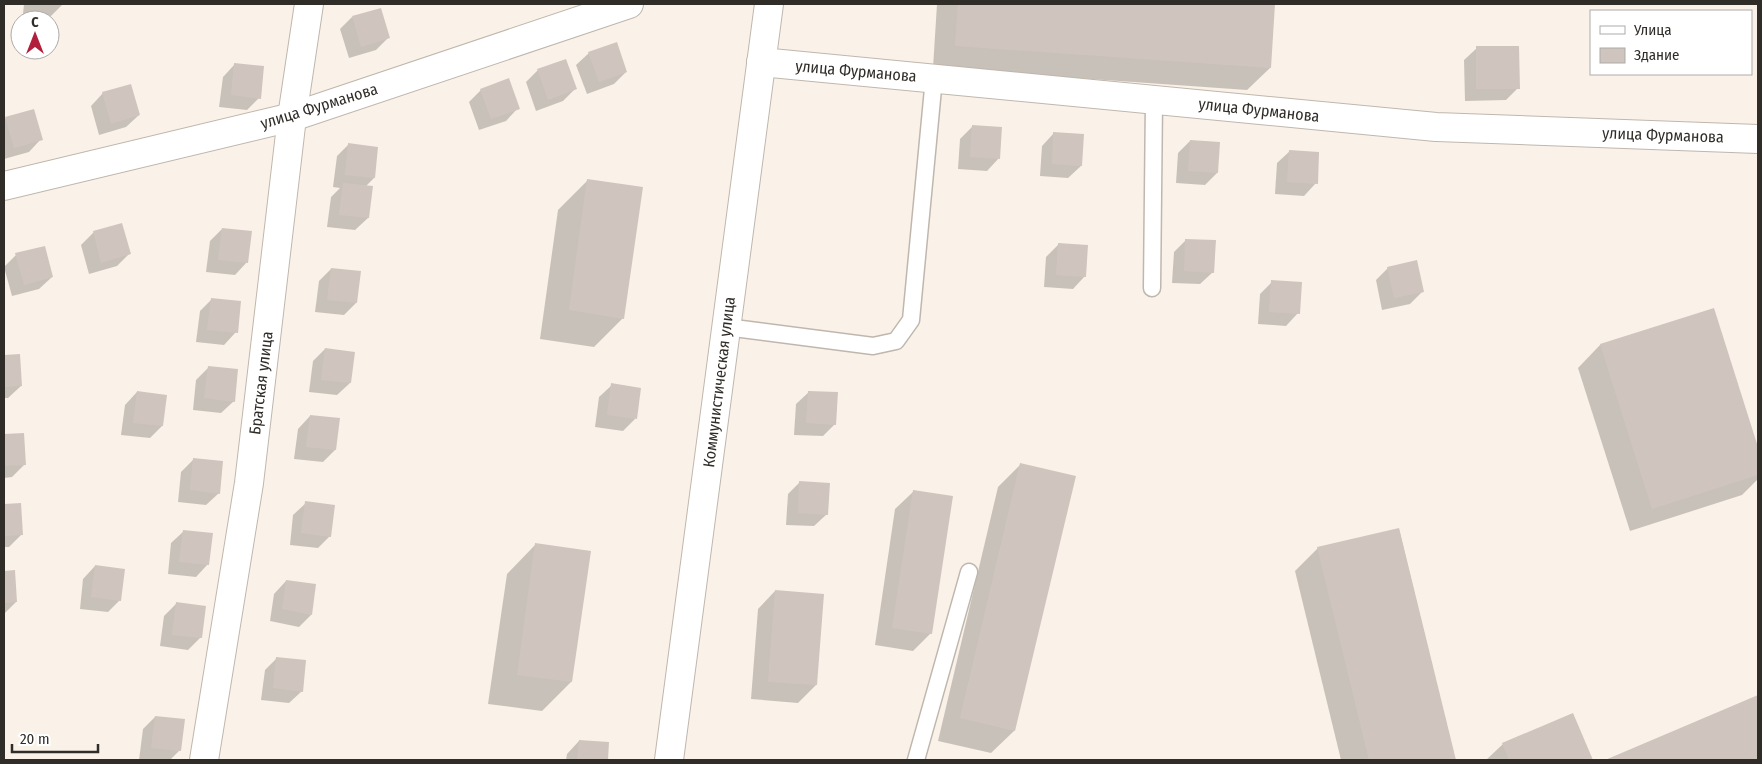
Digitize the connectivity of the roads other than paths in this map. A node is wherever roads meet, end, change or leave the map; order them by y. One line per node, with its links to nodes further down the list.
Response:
1 (309, 4): 7 (street, Братская улица)
2 (629, 4): 7 (street, улица Фурманова)
3 (770, 4): 4 (street, Коммунистическая улица)
4 (761, 62): 5 (street, улица Фурманова); 11 (street, Коммунистическая улица)
5 (934, 78): 6 (street, улица Фурманова); 11 (lane)
6 (1154, 100): 8 (street, улица Фурманова); 10 (lane)
7 (292, 117): 9 (street, улица Фурманова); 13 (street, Братская улица)
8 (1758, 139)
9 (4, 186)
10 (1152, 288)
11 (726, 327): 14 (street, Коммунистическая улица)
12 (969, 572): 15 (lane)
13 (204, 760)
14 (669, 760)
15 (916, 760)

